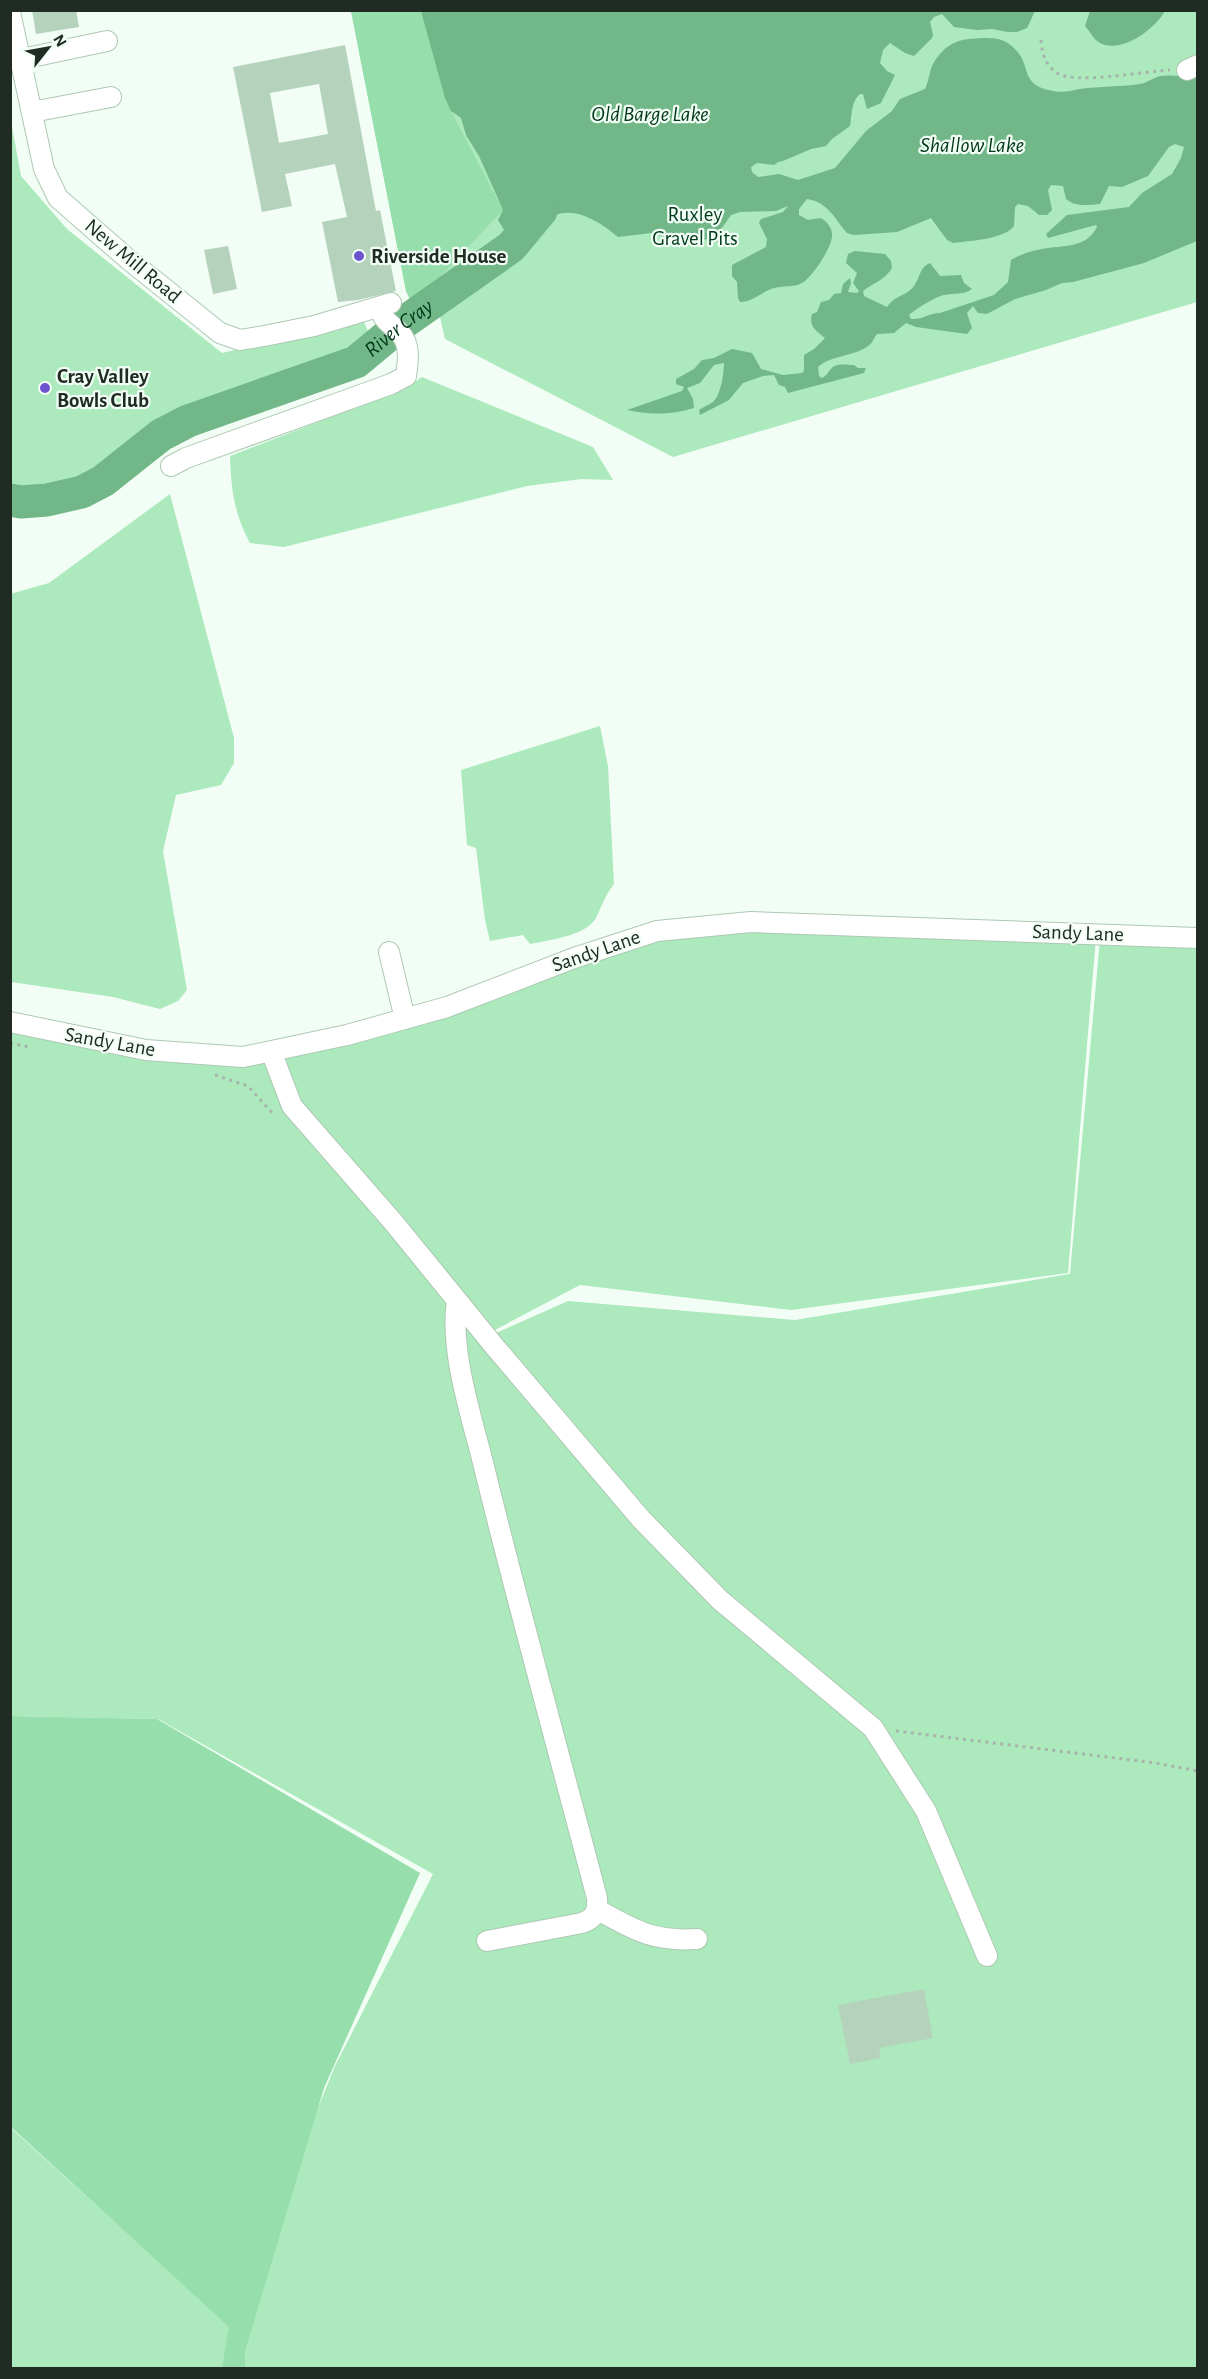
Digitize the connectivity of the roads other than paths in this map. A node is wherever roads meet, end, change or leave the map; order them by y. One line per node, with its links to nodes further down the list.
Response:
1 (10, 12): 3 (street, New Mill Road)
2 (107, 41): 3 (street)
3 (22, 59): 5 (street, New Mill Road)
4 (111, 97): 5 (street)
5 (32, 112): 6 (street, New Mill Road)
6 (171, 466)
7 (1197, 938): 9 (street, Sandy Lane)
8 (389, 952): 9 (street)
9 (405, 1019): 11 (street, Sandy Lane)
10 (10, 1022): 11 (street, Sandy Lane)
11 (271, 1051): 12 (street)
12 (457, 1301): 13 (street); 16 (street)
13 (598, 1910): 14 (street); 15 (street)
14 (697, 1939)
15 (487, 1941)
16 (987, 1956)

